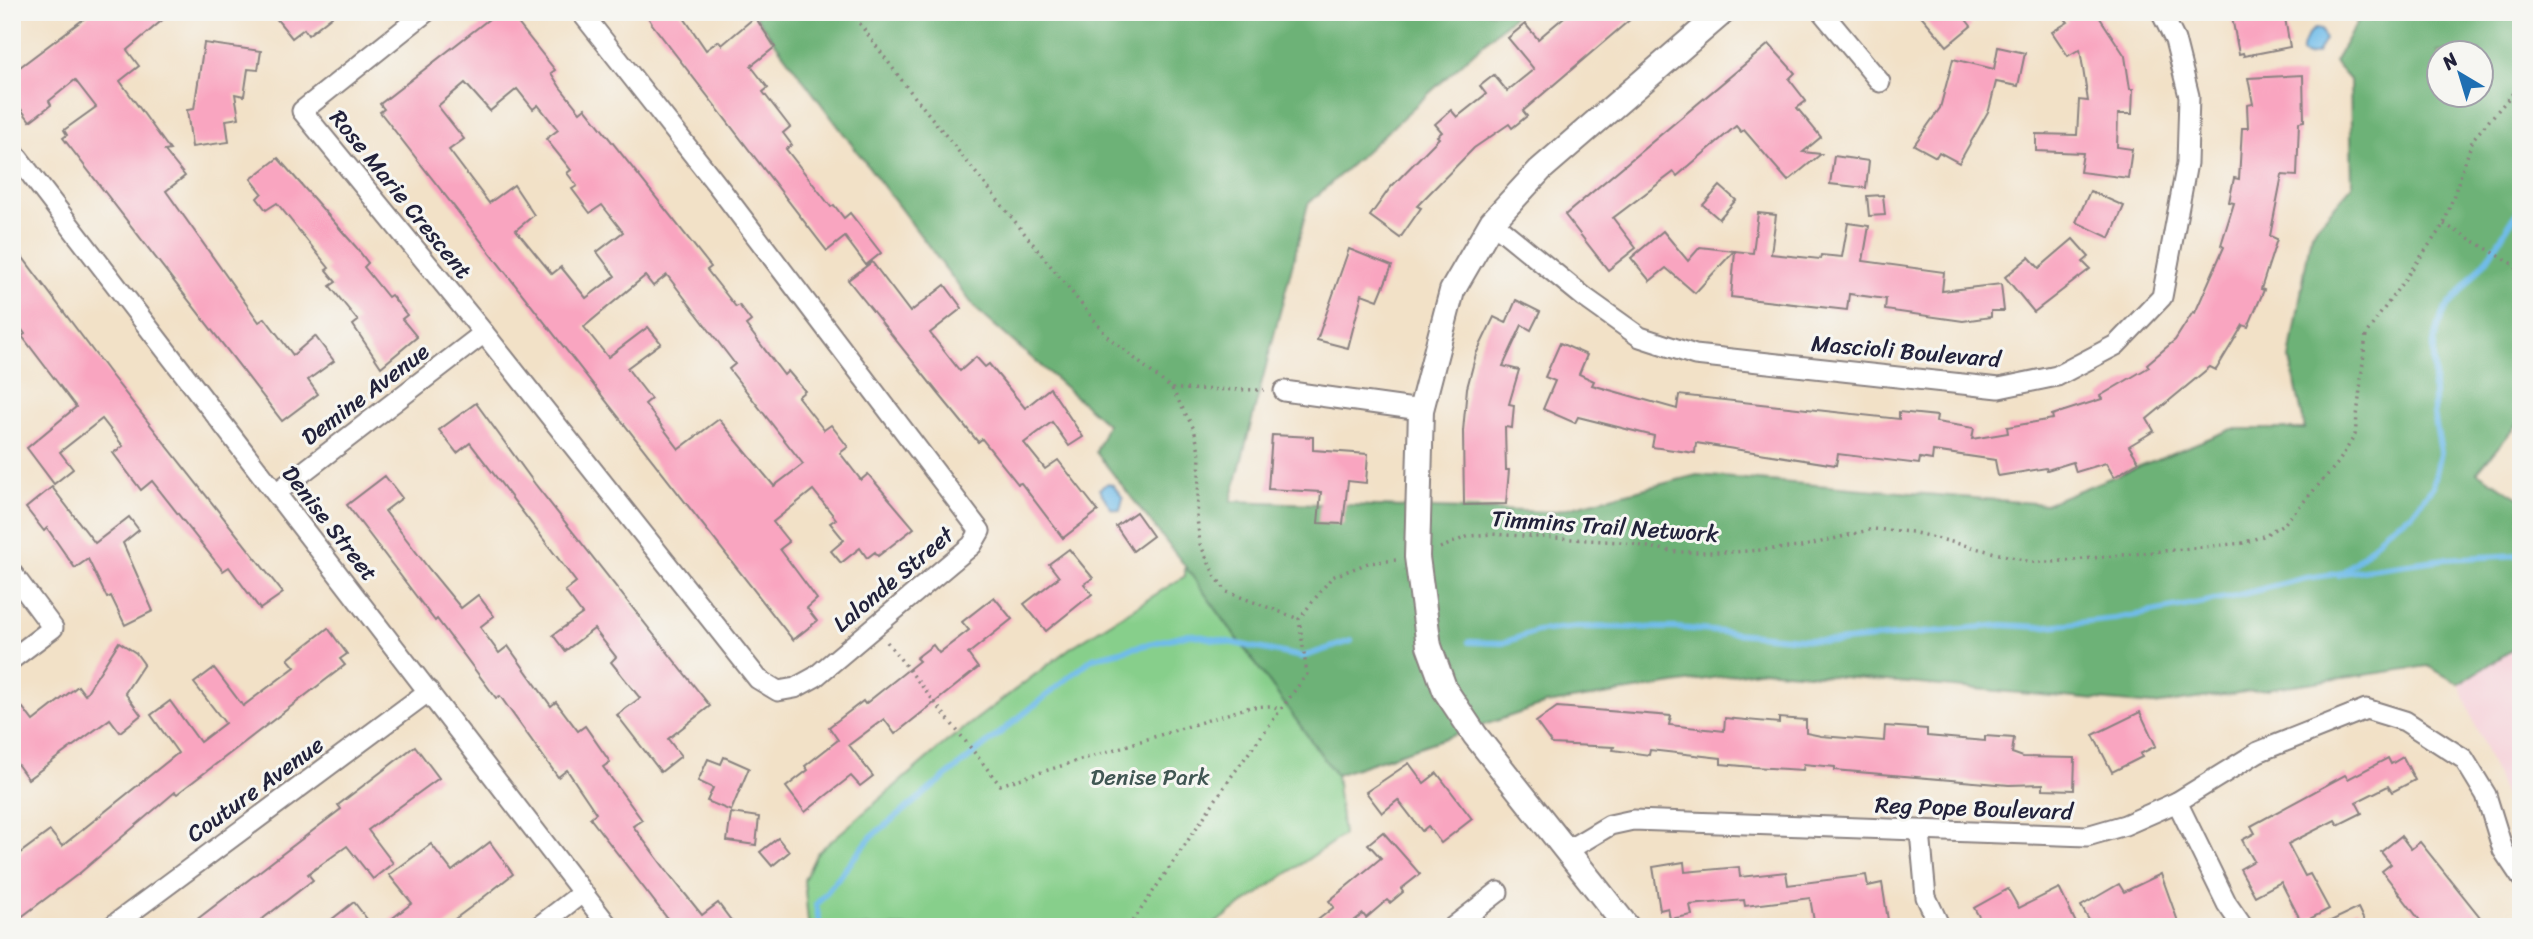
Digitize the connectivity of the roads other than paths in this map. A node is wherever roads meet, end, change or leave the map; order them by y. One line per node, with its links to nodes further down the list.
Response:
1 (426, 12): 9 (street, Rose Marie Crescent)
2 (581, 12): 9 (street, Lalonde Street)
3 (1723, 12): 8 (street)
4 (1822, 12): 6 (street)
5 (2161, 12): 8 (street, Mascioli Boulevard)
6 (1880, 82)
7 (12, 150): 12 (street, Denise Street)
8 (1492, 222): 11 (street)
9 (484, 334): 12 (street, Demine Avenue)
10 (1284, 391): 11 (street)
11 (1421, 410): 18 (street)
12 (276, 493): 15 (street, Denise Street)
13 (12, 573): 14 (street)
14 (12, 659)
15 (429, 691): 21 (street, Denise Street); 22 (street, Couture Avenue)
16 (2177, 802): 17 (street, Reg Pope Boulevard); 19 (street, Reg Pope Boulevard); 28 (street)
17 (1920, 832): 18 (street, Reg Pope Boulevard); 27 (street)
18 (1569, 850): 26 (street)
19 (2521, 877)
20 (1498, 892): 25 (street)
21 (582, 893): 23 (street); 24 (street, Denise Street)
22 (111, 927)
23 (538, 927)
24 (609, 927)
25 (1453, 927)
26 (1628, 927)
27 (1940, 927)
28 (2244, 927)

